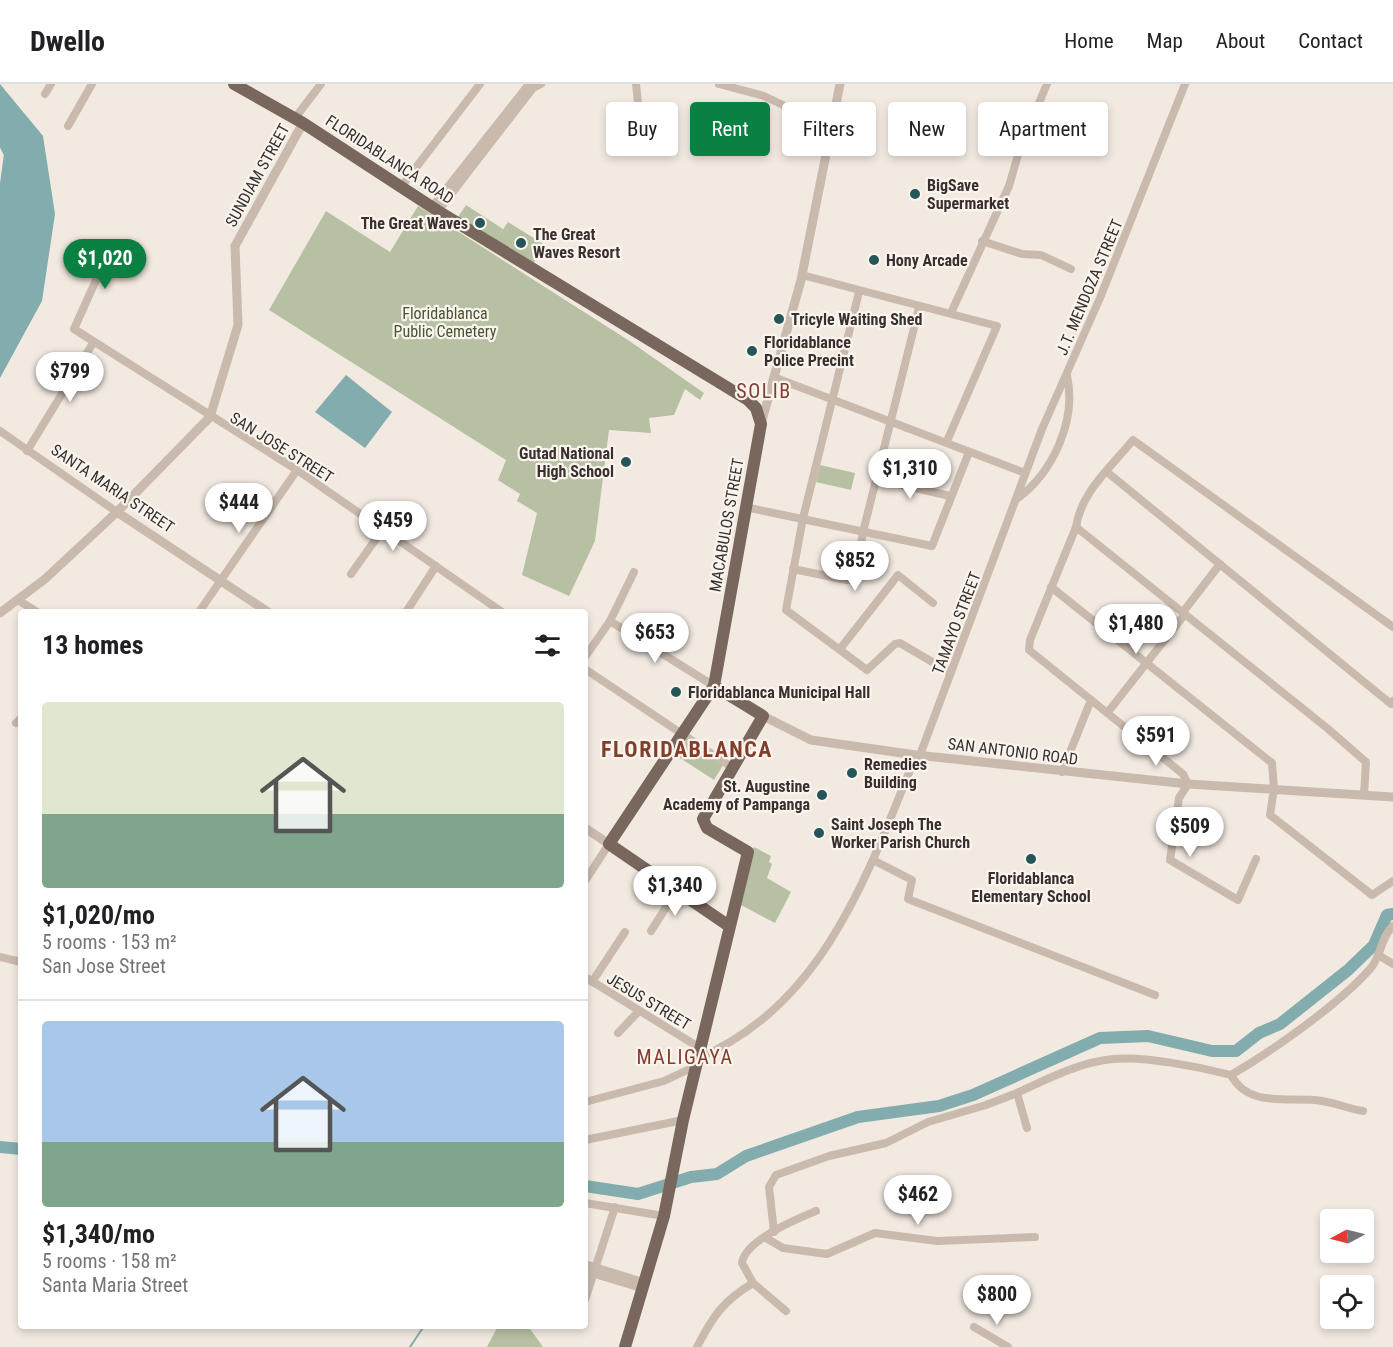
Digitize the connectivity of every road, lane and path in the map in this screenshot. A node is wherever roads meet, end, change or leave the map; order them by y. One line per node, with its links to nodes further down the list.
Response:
1 (51, 84): 13 (street)
2 (92, 84): 18 (street)
3 (234, 84): 17 (main road, FLORIDABLANCA ROAD)
4 (321, 84): 17 (street)
5 (480, 84): 20 (street)
6 (529, 84): 21 (street)
7 (541, 84): 21 (street)
8 (636, 84): 14 (street)
9 (719, 84): 16 (street)
10 (840, 84): 15 (street)
11 (1047, 84): 22 (street)
12 (1185, 84): 30 (street, J.T. MENDOZA STREET)
13 (45, 94)
14 (638, 102)
15 (837, 102)
16 (782, 105)
17 (299, 121): 20 (main road, FLORIDABLANCA ROAD); 33 (street, SUNDIAM STREET)
18 (68, 126)
19 (826, 156): 25 (street)
20 (401, 187): 21 (main road, FLORIDABLANCA ROAD)
21 (435, 209): 35 (main road, FLORIDABLANCA ROAD)
22 (982, 241): 24 (street); 28 (street)
23 (140, 256): 29 (street, SAN JOSE STREET)
24 (1071, 269)
25 (802, 275): 26 (street); 31 (street)
26 (859, 292): 27 (street); 32 (street)
27 (919, 308): 28 (street); 34 (street)
28 (951, 313): 37 (street)
29 (93, 343): 33 (street, SAN JOSE STREET); 38 (street)
30 (1066, 376): 42 (street, J.T. MENDOZA STREET); 45 (street)
31 (776, 378): 32 (street); 35 (street)
32 (830, 398): 34 (street); 48 (street)
33 (210, 417): 40 (street, SAN JOSE STREET); 47 (street, SUNDIAM STREET)
34 (890, 421): 37 (street); 43 (street)
35 (761, 424): 46 (main road, MACABULOS STREET)
36 (0, 431): 38 (street, SANTA MARIA STREET)
37 (947, 441): 39 (street)
38 (27, 451): 47 (street, SANTA MARIA STREET)
39 (969, 452): 42 (street); 44 (street)
40 (297, 470): 50 (street, SAN JOSE STREET); 57 (street)
41 (1107, 472): 49 (street); 52 (street); 69 (street)
42 (1025, 473): 45 (street, J.T. MENDOZA STREET)
43 (876, 479): 44 (street); 51 (street)
44 (950, 496): 51 (street)
45 (1017, 499): 74 (street, TAMAYO STREET)
46 (746, 507): 48 (street); 75 (main road, MACABULOS STREET)
47 (117, 512): 57 (street, SANTA MARIA STREET); 59 (street, SUNDIAM STREET)
48 (803, 518): 51 (street); 54 (street)
49 (1076, 527): 58 (street); 66 (street)
50 (383, 529): 53 (street, SAN JOSE STREET); 56 (street)
51 (863, 532): 54 (street)
52 (1220, 564): 66 (street); 77 (street)
53 (436, 566): 64 (street); 65 (street, SAN JOSE STREET)
54 (794, 569): 70 (street)
55 (634, 572): 68 (street)
56 (351, 574)
57 (222, 581): 62 (street); 63 (street, SANTA MARIA STREET)
58 (1051, 587): 72 (street); 76 (street)
59 (18, 600): 61 (street); 67 (street, SUNDIAM STREET)
60 (933, 603): 70 (street)
61 (33, 609)
62 (202, 609)
63 (264, 609)
64 (408, 609)
65 (498, 609)
66 (1184, 613): 72 (street); 86 (street)
67 (0, 614)
68 (610, 621): 71 (street); 75 (street)
69 (1393, 627)
70 (840, 649): 74 (street)
71 (588, 653)
72 (1146, 663): 78 (street); 85 (street)
73 (588, 671): 80 (street)
74 (951, 673): 81 (street, TAMAYO STREET)
75 (714, 686): 79 (main road); 80 (main road, MACABULOS STREET)
76 (1091, 700): 78 (street); 83 (street)
77 (1393, 700)
78 (1107, 712): 84 (street)
79 (763, 716): 81 (street, SAN ANTONIO ROAD); 82 (main road)
80 (683, 736): 82 (street); 89 (main road, MACABULOS STREET)
81 (918, 755): 83 (street, SAN ANTONIO ROAD); 91 (street, TAMAYO STREET)
82 (733, 768): 95 (main road)
83 (1062, 772): 84 (street, SAN ANTONIO ROAD)
84 (1188, 784): 85 (street, SAN ANTONIO ROAD); 90 (street)
85 (1274, 789): 86 (street, SAN ANTONIO ROAD); 93 (street)
86 (1364, 795): 87 (street, SAN ANTONIO ROAD)
87 (1393, 797)
88 (588, 830): 89 (street)
89 (609, 844): 92 (street, MACABULOS STREET); 94 (main road)
90 (1256, 859)
91 (873, 860): 105 (street); 108 (street, TAMAYO STREET)
92 (588, 876)
93 (1393, 882)
94 (677, 890): 95 (main road); 97 (street)
95 (729, 926): 108 (main road)
96 (1393, 926): 100 (street)
97 (651, 931)
98 (625, 932): 104 (street)
99 (0, 957): 101 (street)
100 (1380, 957): 102 (street); 109 (street)
101 (18, 961)
102 (1393, 964)
103 (588, 979): 104 (street, JESUS STREET)
104 (592, 982): 106 (street, JESUS STREET)
105 (1155, 995)
106 (639, 1011): 107 (street); 108 (street, JESUS STREET)
107 (618, 1033)
108 (696, 1065): 111 (street, TAMAYO STREET); 113 (main road)
109 (1231, 1076): 110 (street); 112 (street)
110 (1017, 1093): 114 (street); 120 (street)
111 (588, 1101)
112 (1363, 1112)
113 (683, 1120): 115 (street); 119 (main road)
114 (1027, 1128)
115 (588, 1139)
116 (588, 1203): 117 (street)
117 (615, 1207): 119 (street); 125 (street)
118 (816, 1211): 120 (street)
119 (665, 1212): 127 (main road)
120 (774, 1232): 122 (street)
121 (1035, 1237): 122 (street)
122 (765, 1238): 126 (street)
123 (588, 1266): 125 (street)
124 (588, 1270): 125 (street)
125 (595, 1270): 127 (street); 128 (street)
126 (753, 1283): 129 (street); 132 (street)
127 (645, 1286): 131 (main road)
128 (588, 1291)
129 (786, 1311)
130 (974, 1327): 133 (street)
131 (625, 1347)
132 (697, 1347)
133 (1008, 1347)

